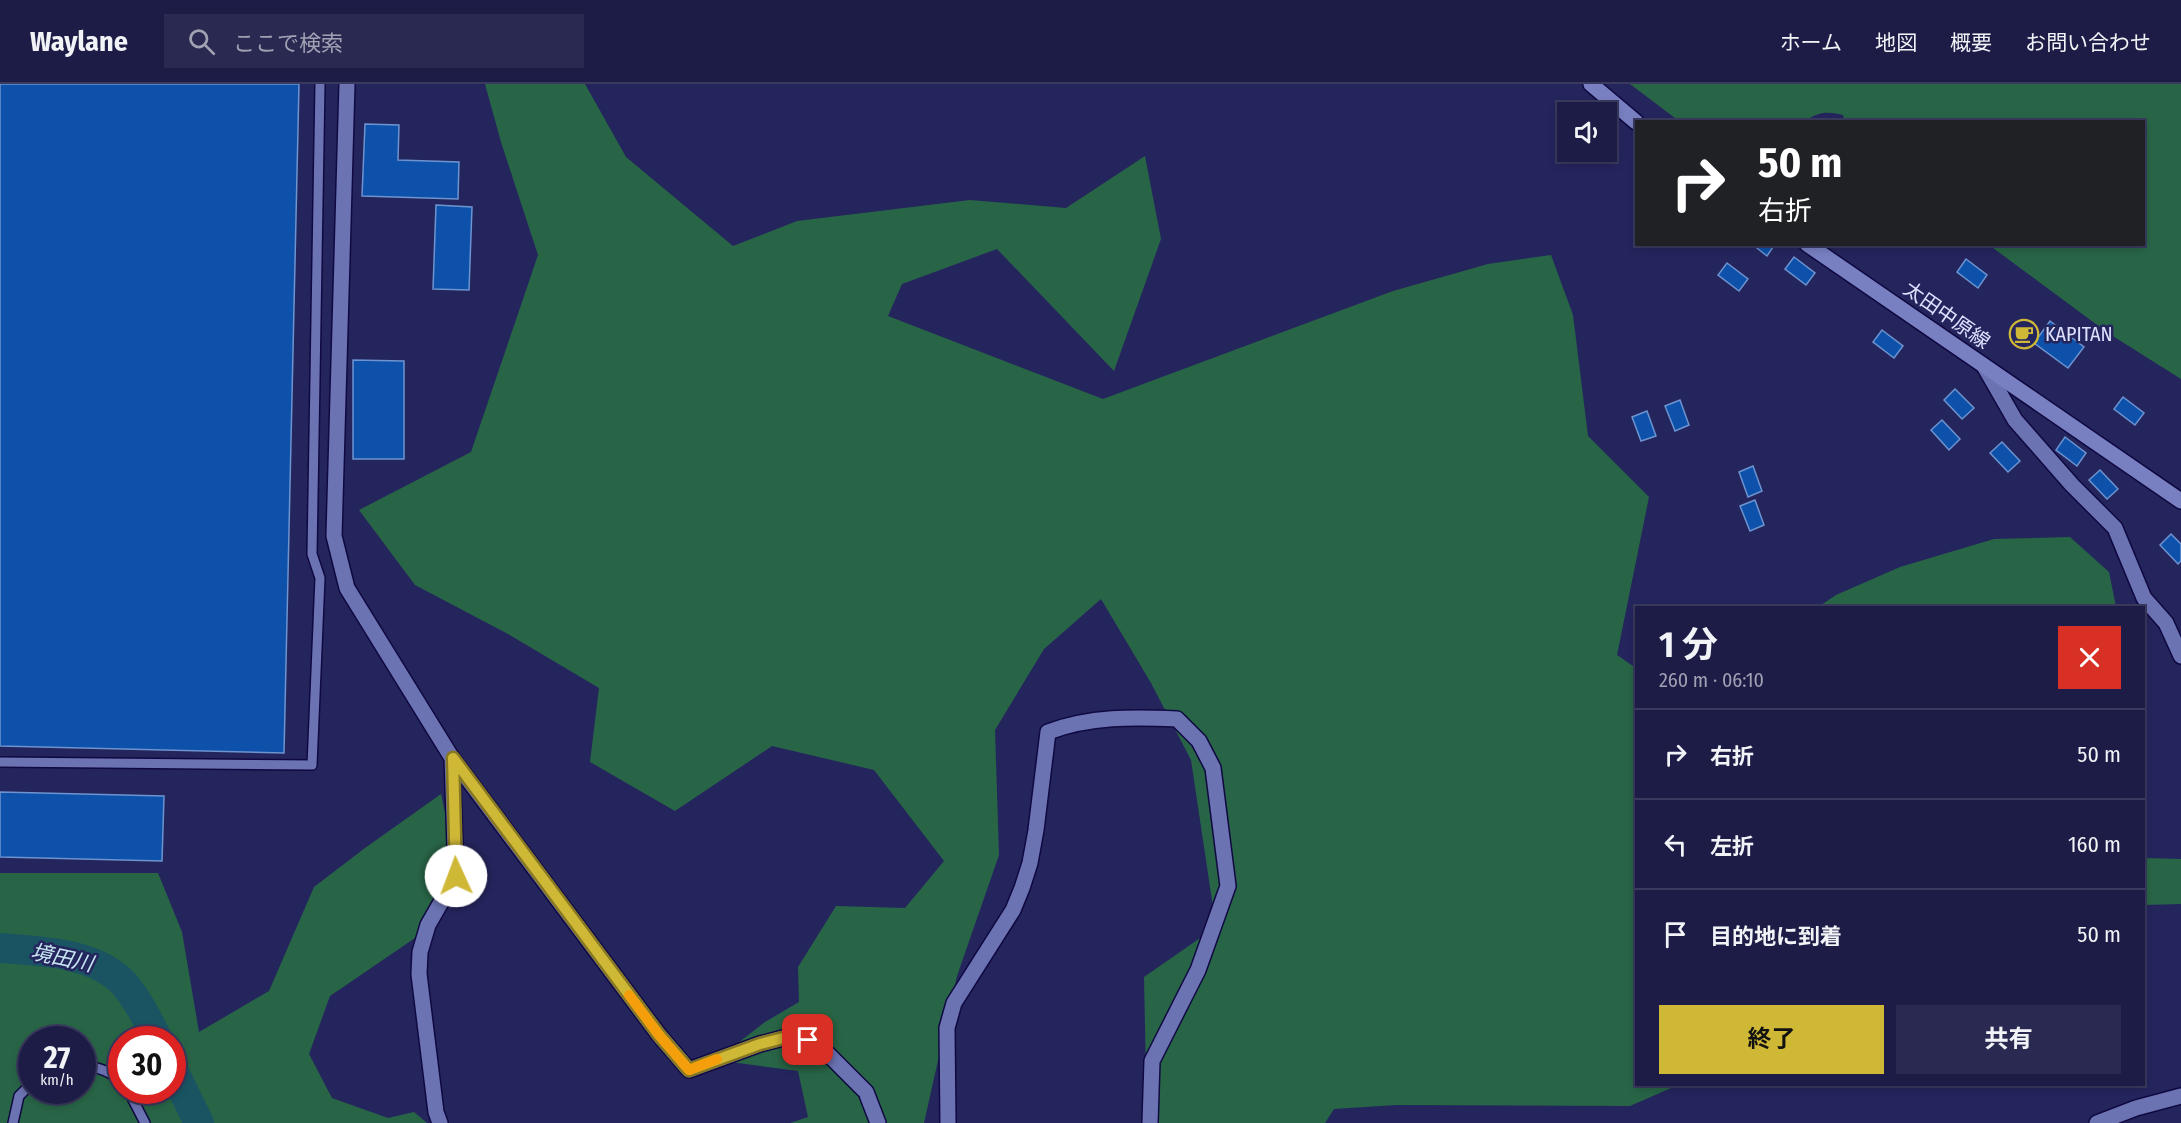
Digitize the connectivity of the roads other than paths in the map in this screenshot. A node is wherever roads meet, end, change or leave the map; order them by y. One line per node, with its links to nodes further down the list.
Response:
1 (320, 84): 10 (lane)
2 (347, 84): 9 (street)
3 (1591, 84): 4 (main road)
4 (1635, 121)
5 (1810, 246): 6 (main road, 太田中原線)
6 (1984, 366): 7 (main road, 太田中原線); 8 (street)
7 (2181, 501)
8 (2181, 656)
9 (453, 758): 16 (street); 17 (street)
10 (0, 762)
11 (2181, 1096): 20 (street)
12 (18, 1100): 14 (lane)
13 (135, 1104): 15 (lane)
14 (13, 1123)
15 (145, 1123)
16 (440, 1123)
17 (878, 1123)
18 (948, 1123): 19 (street)
19 (1150, 1123)
20 (2097, 1123)

